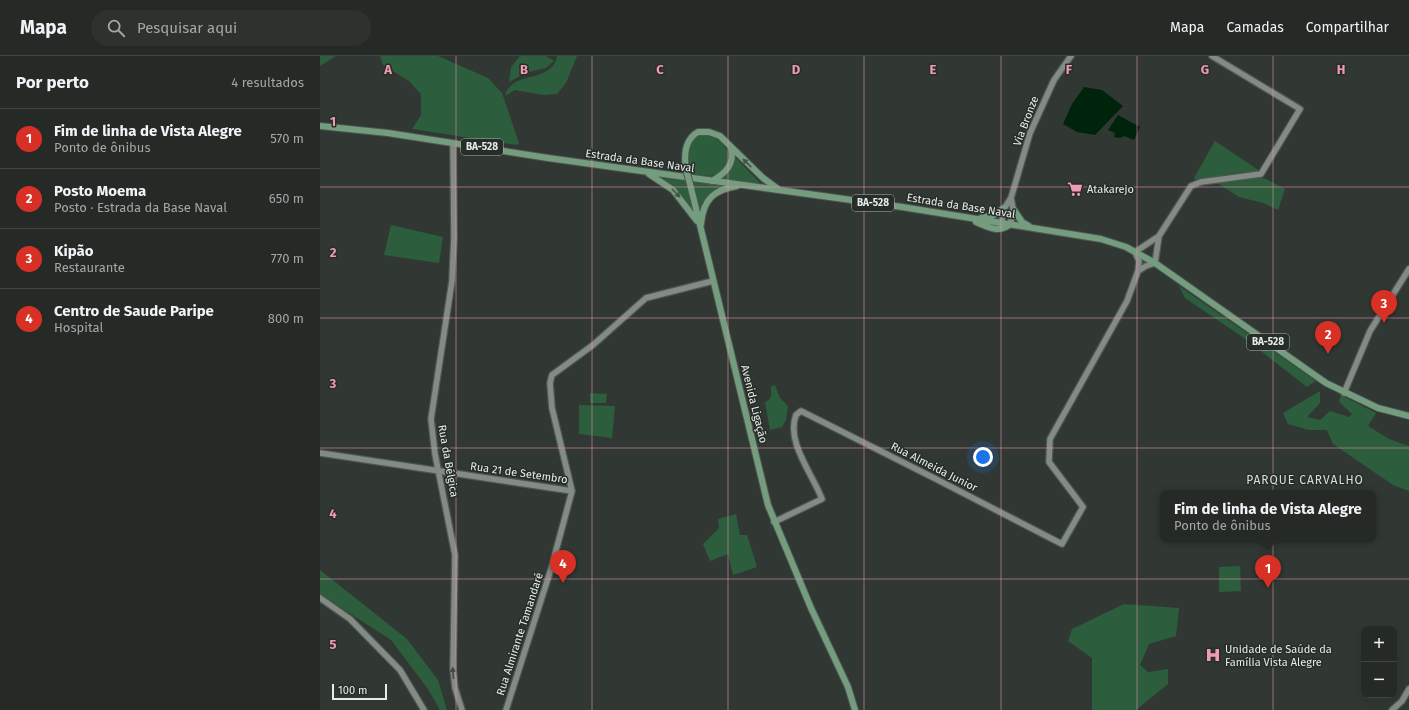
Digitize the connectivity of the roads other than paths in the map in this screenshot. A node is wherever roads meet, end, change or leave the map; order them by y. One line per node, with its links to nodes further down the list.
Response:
1 (1071, 56): 10 (main road, Via Bronze)
2 (1212, 56): 18 (main road)
3 (320, 126): 4 (main road, Estrada da Base Naval / BA-528)
4 (453, 144): 6 (main road, Estrada da Base Naval / BA-528); 31 (main road, Rua da Bélgica)
5 (731, 147): 7 (main road); 9 (main road, Avenida Ligação, one-way to 5); 17 (main road, Avenida Ligação, bridge)
6 (662, 177): 7 (main road, Estrada da Base Naval / BA-528); 17 (main road, one-way to 17)
7 (712, 181): 8 (main road, Estrada da Base Naval / BA-528)
8 (746, 186): 9 (main road, Estrada da Base Naval / BA-528); 17 (main road)
9 (780, 190): 13 (main road, Estrada da Base Naval / BA-528)
10 (1011, 198): 11 (main road, Via Bronze); 12 (main road)
11 (1004, 208): 13 (main road); 14 (main road, Via Bronze)
12 (1014, 210): 15 (main road); 16 (main road)
13 (965, 218): 14 (main road, Estrada da Base Naval / BA-528); 15 (main road)
14 (1002, 223): 15 (main road, Estrada da Base Naval / BA-528)
15 (1009, 225): 16 (main road, Estrada da Base Naval / BA-528)
16 (1030, 227): 20 (main road, Estrada da Base Naval / BA-528)
17 (701, 228): 25 (main road, Avenida Ligação)
18 (1159, 236): 19 (main road); 21 (main road)
19 (1141, 248): 20 (main road); 21 (main road)
20 (1135, 252): 22 (main road, Estrada da Base Naval / BA-528); 24 (main road)
21 (1157, 255): 22 (main road)
22 (1155, 262): 24 (main road); 26 (main road, Estrada da Base Naval / BA-528)
23 (1409, 269): 26 (main road)
24 (1138, 271): 33 (main road, Rua Almeida Junior)
25 (713, 281): 32 (main road, Rua Almirante Tamandaré); 33 (main road, Avenida Ligação)
26 (1344, 393): 27 (main road, Estrada da Base Naval / BA-528)
27 (1362, 402): 28 (main road); 29 (main road, Estrada da Base Naval / BA-528)
28 (1376, 403)
29 (1409, 416)
30 (320, 453): 31 (main road, Rua 21 de Setembro)
31 (439, 472): 32 (main road, Rua 21 de Setembro); 38 (main road, Rua da Bélgica, one-way to 31)
32 (572, 491): 39 (main road, Rua Almirante Tamandaré)
33 (774, 522): 40 (main road, Avenida Ligação)
34 (320, 598): 37 (main road)
35 (1409, 690): 36 (main road)
36 (1402, 701): 41 (main road); 42 (main road)
37 (424, 710)
38 (462, 710)
39 (506, 710)
40 (855, 710)
41 (1392, 710)
42 (1399, 710)

